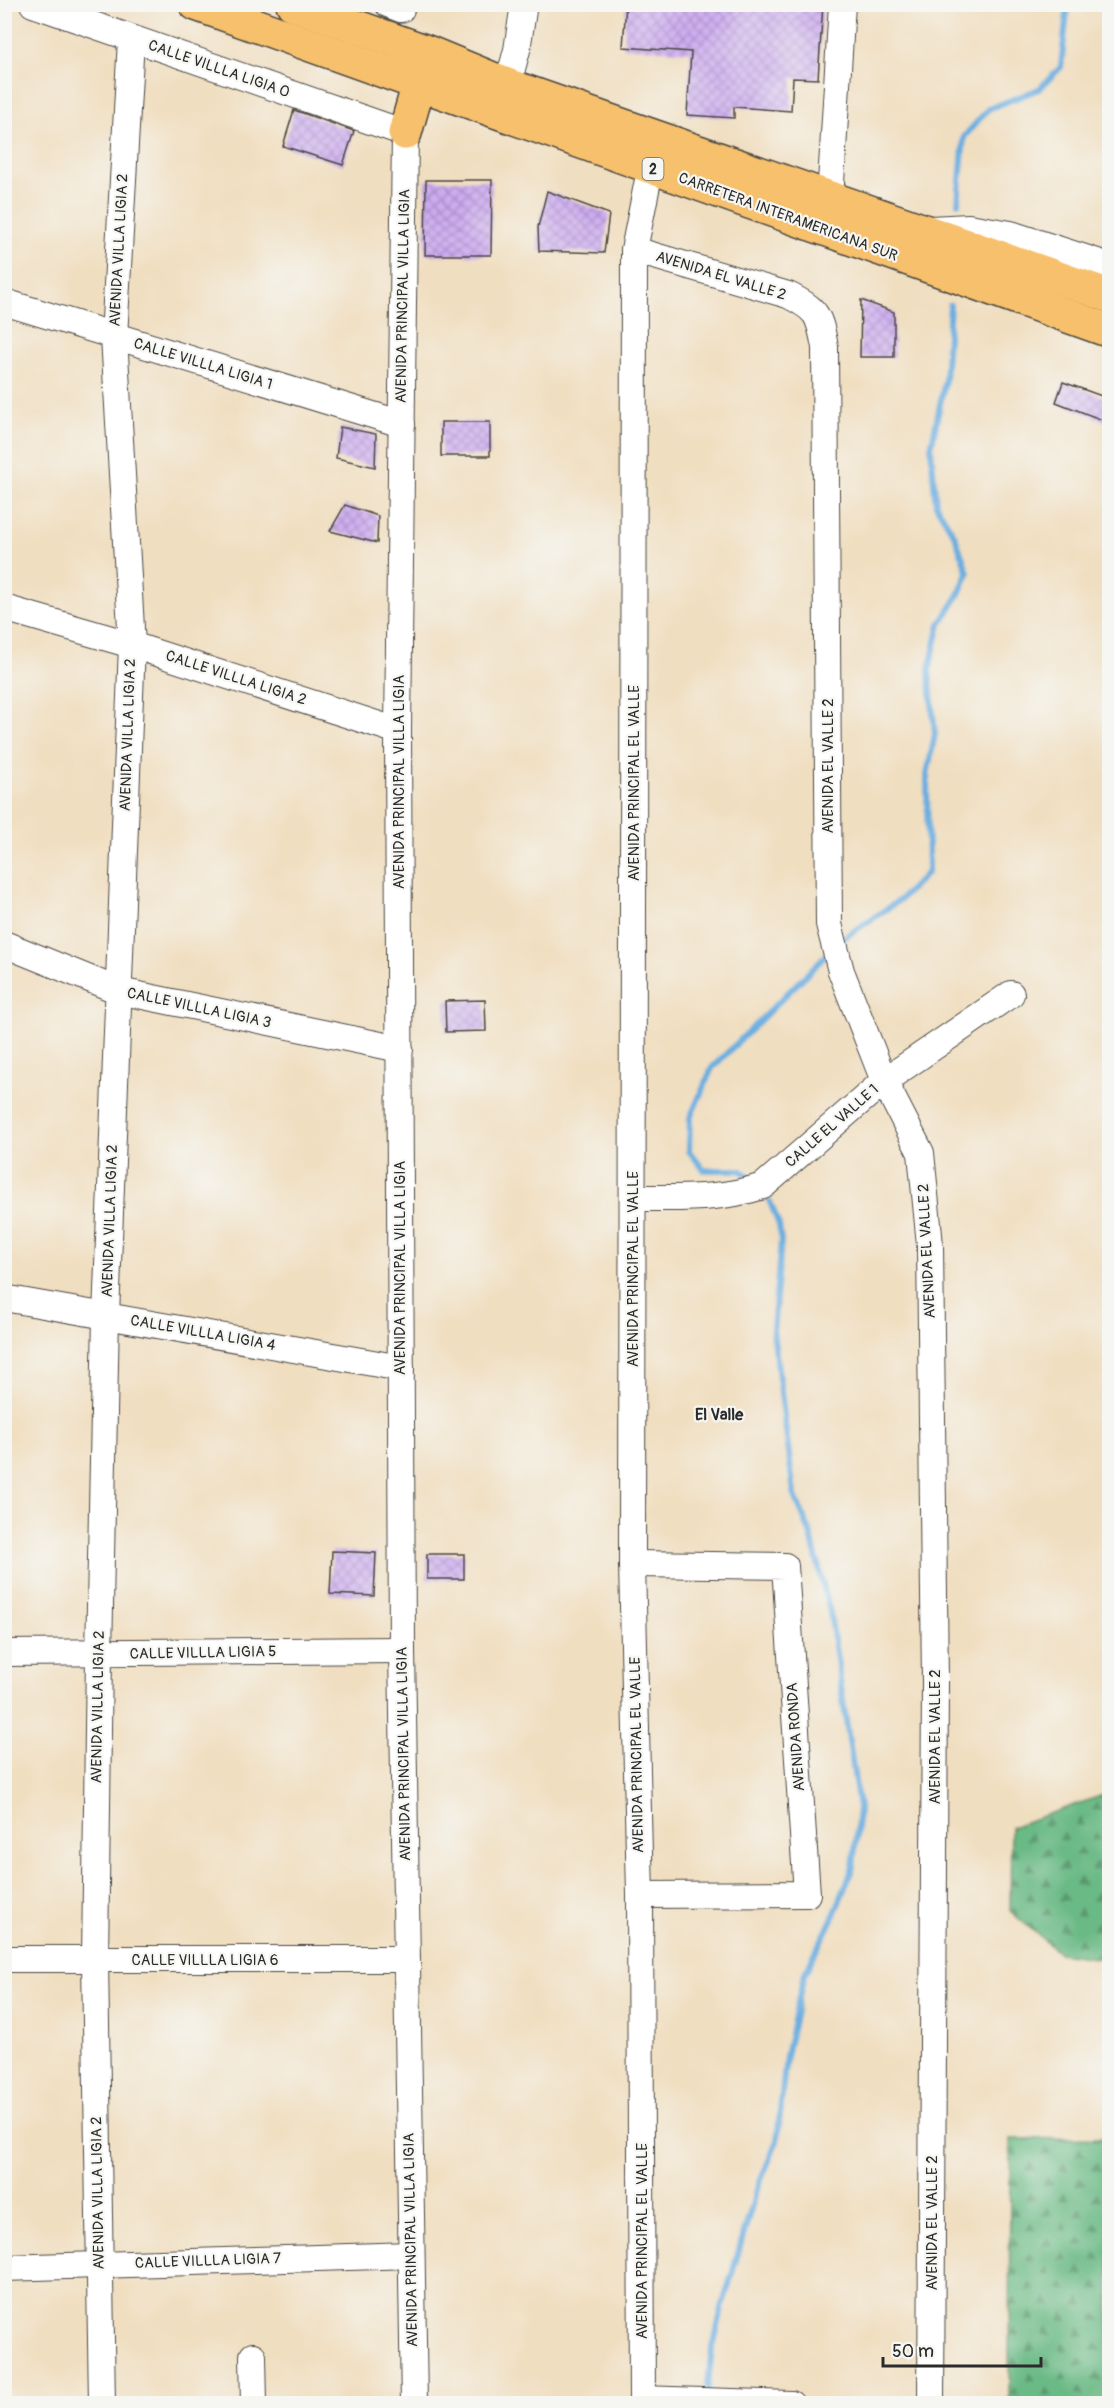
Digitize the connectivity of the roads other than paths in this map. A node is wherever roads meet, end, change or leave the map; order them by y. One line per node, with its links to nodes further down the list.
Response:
1 (33, 4): 6 (street, CALLE VILLLA LIGIA 0)
2 (196, 4): 8 (highway, CARRETERA INTERAMERICANA SUR / 2)
3 (293, 4): 7 (highway, CARRETERA INTERAMERICANA SUR / 2)
4 (524, 4): 9 (street)
5 (842, 4): 12 (street)
6 (131, 40): 10 (street, CALLE VILLLA LIGIA 0); 19 (street, AVENIDA VILLA LIGIA 2)
7 (427, 52): 8 (highway); 9 (highway, CARRETERA INTERAMERICANA SUR / 2)
8 (420, 83): 9 (highway, CARRETERA INTERAMERICANA SUR / 2); 10 (highway)
9 (503, 99): 11 (highway, CARRETERA INTERAMERICANA SUR / 2)
10 (405, 132): 20 (street, AVENIDA PRINCIPAL VILLA LIGIA)
11 (653, 153): 12 (highway, CARRETERA INTERAMERICANA SUR / 2); 14 (street, AVENIDA PRINCIPAL EL VALLE); 18 (highway, CARRETERA INTERAMERICANA SUR / 2)
12 (830, 199): 13 (highway, CARRETERA INTERAMERICANA SUR / 2)
13 (922, 230): 15 (street); 16 (highway, CARRETERA INTERAMERICANA SUR / 2)
14 (634, 250): 28 (street, AVENIDA EL VALLE 2); 29 (street, AVENIDA PRINCIPAL EL VALLE)
15 (1110, 266)
16 (1110, 296)
17 (4, 302): 19 (street, CALLE VILLLA LIGIA 1)
18 (1110, 332)
19 (114, 337): 20 (street, CALLE VILLLA LIGIA 1); 22 (street, AVENIDA VILLA LIGIA 2)
20 (402, 424): 23 (street, AVENIDA PRINCIPAL VILLA LIGIA)
21 (4, 608): 22 (street, CALLE VILLLA LIGIA 2)
22 (132, 645): 23 (street, CALLE VILLLA LIGIA 2); 25 (street, AVENIDA VILLA LIGIA 2)
23 (398, 731): 27 (street, AVENIDA PRINCIPAL VILLA LIGIA)
24 (4, 944): 25 (street, CALLE VILLLA LIGIA 3)
25 (119, 991): 27 (street, CALLE VILLLA LIGIA 3); 31 (street, AVENIDA VILLA LIGIA 2)
26 (1011, 994): 28 (street, CALLE EL VALLE 1)
27 (400, 1049): 32 (street, AVENIDA PRINCIPAL VILLA LIGIA)
28 (884, 1080): 29 (street, CALLE EL VALLE 1); 51 (street, AVENIDA EL VALLE 2)
29 (634, 1198): 33 (street, AVENIDA PRINCIPAL EL VALLE)
30 (4, 1298): 31 (street, CALLE VILLLA LIGIA 4)
31 (106, 1316): 32 (street, CALLE VILLLA LIGIA 4); 36 (street, AVENIDA VILLA LIGIA 2)
32 (401, 1368): 34 (street, AVENIDA PRINCIPAL VILLA LIGIA)
33 (632, 1564): 37 (street, AVENIDA PRINCIPAL EL VALLE); 37 (street, AVENIDA RONDA)
34 (402, 1650): 36 (street, CALLE VILLLA LIGIA 5); 39 (street, AVENIDA PRINCIPAL VILLA LIGIA)
35 (4, 1653): 36 (street, CALLE VILLLA LIGIA 5)
36 (99, 1654): 40 (street, AVENIDA VILLA LIGIA 2)
37 (640, 1896): 45 (street, AVENIDA PRINCIPAL EL VALLE)
38 (4, 1959): 40 (street, CALLE VILLLA LIGIA 6)
39 (406, 1959): 40 (street, CALLE VILLLA LIGIA 6); 41 (street, AVENIDA PRINCIPAL VILLA LIGIA)
40 (95, 1960): 42 (street, AVENIDA VILLA LIGIA 2)
41 (411, 2255): 42 (street, CALLE VILLLA LIGIA 7); 48 (street, AVENIDA PRINCIPAL VILLA LIGIA)
42 (99, 2265): 43 (street, CALLE VILLLA LIGIA 7); 46 (street, AVENIDA VILLA LIGIA 2)
43 (4, 2268)
44 (253, 2356): 47 (street)
45 (642, 2401): 49 (street)
46 (102, 2403)
47 (254, 2403)
48 (414, 2403)
49 (772, 2403): 50 (street)
50 (791, 2403)
51 (931, 2403)

